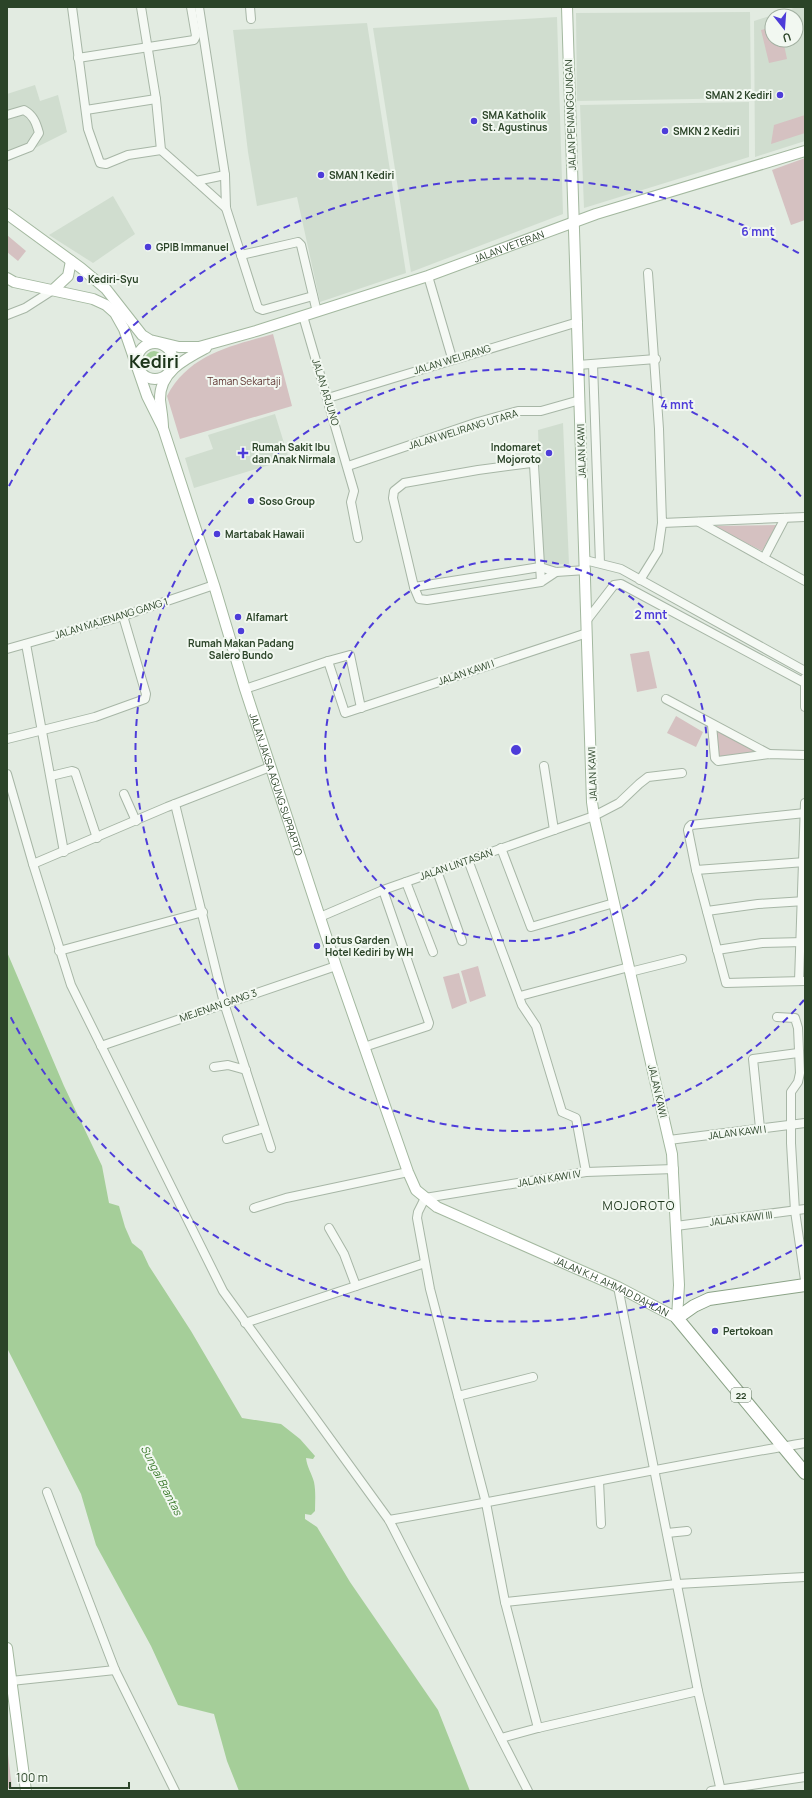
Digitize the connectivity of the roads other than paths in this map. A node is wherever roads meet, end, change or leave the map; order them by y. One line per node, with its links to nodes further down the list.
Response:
1 (72, 7): 9 (street)
2 (140, 7): 8 (street)
3 (191, 7): 8 (street)
4 (199, 7): 16 (street)
5 (250, 7): 7 (street)
6 (567, 7): 20 (main road, JALAN PENANGGUNGAN)
7 (251, 20)
8 (147, 48): 9 (street); 10 (street)
9 (78, 58): 11 (street)
10 (156, 99): 11 (street); 13 (street)
11 (86, 110): 13 (street)
12 (7, 115): 15 (street)
13 (161, 150): 17 (street)
14 (805, 151): 20 (main road, JALAN VETERAN)
15 (7, 156)
16 (225, 175): 17 (street); 18 (street)
17 (196, 181): 18 (street)
18 (226, 208): 21 (street)
19 (7, 214): 22 (main road)
20 (573, 222): 24 (main road, JALAN VETERAN); 30 (main road, JALAN KAWI)
21 (241, 256): 27 (street); 27 (street)
22 (71, 261): 26 (main road); 31 (main road)
23 (648, 272): 34 (street)
24 (428, 276): 27 (main road, JALAN VETERAN); 33 (street)
25 (7, 278): 26 (main road)
26 (53, 290): 28 (street); 37 (main road)
27 (315, 305): 29 (main road, JALAN VETERAN)
28 (7, 315)
29 (303, 316): 32 (main road, JALAN VETERAN); 39 (street, JALAN ARJUNO)
30 (578, 322): 33 (street, JALAN WELIRANG); 36 (main road, JALAN KAWI)
31 (159, 343): 32 (main road); 37 (main road); 38 (main road)
32 (214, 344): 38 (main road)
33 (452, 358): 39 (street, JALAN WELIRANG)
34 (656, 359): 35 (street); 46 (street)
35 (593, 364): 36 (street); 49 (street)
36 (578, 365): 40 (main road, JALAN KAWI)
37 (137, 366): 38 (main road); 41 (main road)
38 (168, 374): 41 (main road)
39 (328, 398): 42 (street, JALAN ARJUNO)
40 (580, 400): 42 (street, JALAN WELIRANG UTARA); 50 (main road, JALAN KAWI)
41 (163, 428): 56 (main road, JALAN JAKSA AGUNG SUPRAPTO)
42 (348, 466): 47 (street, JALAN ARJUNO)
43 (805, 517): 44 (street)
44 (785, 518): 45 (street); 48 (street)
45 (699, 522): 46 (street); 48 (street)
46 (662, 523): 53 (street)
47 (358, 538)
48 (764, 558): 54 (street)
49 (600, 563): 50 (street); 53 (street)
50 (586, 565): 52 (street); 61 (main road, JALAN KAWI)
51 (540, 567): 52 (street); 55 (street); 57 (street); 57 (street)
52 (556, 572): 55 (street)
53 (640, 580): 58 (street)
54 (805, 580)
55 (541, 582): 57 (street)
56 (214, 585): 60 (street, JALAN MAJENANG GANG 1); 68 (main road, JALAN JAKSA AGUNG SUPRAPTO)
57 (414, 587)
58 (665, 594): 59 (street); 66 (street)
59 (660, 604): 61 (street); 67 (street)
60 (123, 616): 63 (street, JALAN MAJENANG GANG 1); 73 (street)
61 (588, 620): 62 (main road, JALAN KAWI)
62 (588, 633): 71 (street, JALAN KAWI I); 86 (main road, JALAN KAWI)
63 (26, 644): 64 (street, JALAN MAJENANG GANG 1); 73 (street)
64 (7, 649)
65 (328, 661): 68 (street); 71 (street, JALAN KAWI I); 71 (street)
66 (805, 672): 67 (street)
67 (805, 683): 70 (street)
68 (246, 690): 78 (main road, JALAN JAKSA AGUNG SUPRAPTO)
69 (666, 699): 72 (street)
70 (805, 707)
71 (361, 708)
72 (712, 725): 75 (street); 75 (street)
73 (42, 730): 74 (street); 81 (street)
74 (7, 738)
75 (768, 754): 76 (street)
76 (805, 755)
77 (544, 766): 88 (street)
78 (270, 767): 84 (street); 103 (main road, JALAN JAKSA AGUNG SUPRAPTO)
79 (682, 773): 86 (street, JALAN LINTASAN)
80 (7, 774): 94 (street)
81 (51, 776): 89 (street); 91 (street)
82 (124, 794): 87 (street)
83 (805, 803): 85 (street)
84 (175, 804): 87 (street); 102 (street)
85 (805, 813): 93 (street); 95 (street)
86 (594, 816): 88 (street, JALAN LINTASAN); 100 (main road, JALAN KAWI)
87 (136, 821): 89 (street)
88 (554, 830): 90 (street, JALAN LINTASAN)
89 (97, 838): 91 (street)
90 (501, 848): 92 (street, JALAN LINTASAN); 100 (street)
91 (64, 852): 94 (street)
92 (468, 860): 96 (street, JALAN LINTASAN); 113 (street)
93 (804, 862): 95 (street); 99 (street)
94 (33, 864): 106 (street)
95 (696, 870): 101 (street)
96 (437, 871): 97 (street, JALAN LINTASAN); 104 (street)
97 (406, 882): 98 (street, JALAN LINTASAN); 108 (street)
98 (383, 890): 103 (street, JALAN LINTASAN); 117 (street)
99 (803, 901): 101 (street); 105 (street)
100 (614, 903): 111 (main road, JALAN KAWI)
101 (706, 910): 107 (street)
102 (203, 912): 106 (street); 114 (street)
103 (320, 917): 110 (main road, JALAN JAKSA AGUNG SUPRAPTO)
104 (462, 941)
105 (802, 942): 107 (street); 112 (street)
106 (59, 950): 116 (street)
107 (717, 950): 112 (street)
108 (433, 952)
109 (682, 959): 111 (street)
110 (336, 966): 114 (street, MEJENAN GANG 3); 117 (main road, JALAN JAKSA AGUNG SUPRAPTO)
111 (630, 970): 113 (street); 127 (main road, JALAN KAWI)
112 (802, 981)
113 (520, 996): 131 (street)
114 (224, 1003): 116 (street, MEJENAN GANG 3); 120 (street)
115 (777, 1017): 118 (street)
116 (101, 1046): 144 (street)
117 (364, 1047): 125 (main road, JALAN JAKSA AGUNG SUPRAPTO)
118 (798, 1053): 122 (street); 124 (street)
119 (214, 1067): 120 (street)
120 (246, 1070): 123 (street)
121 (805, 1124): 122 (street, JALAN KAWI I)
122 (792, 1125): 124 (street, JALAN KAWI I); 135 (street)
123 (264, 1128): 126 (street); 128 (street)
124 (760, 1128): 127 (street, JALAN KAWI I)
125 (397, 1138): 130 (main road, JALAN K.H. AHMAD DAHLAN)
126 (227, 1139)
127 (669, 1140): 129 (main road, JALAN KAWI)
128 (271, 1148)
129 (674, 1169): 131 (street, JALAN KAWI IV); 136 (main road, JALAN KAWI)
130 (408, 1172): 132 (main road, JALAN K.H. AHMAD DAHLAN); 133 (street)
131 (586, 1172): 132 (street, JALAN KAWI IV)
132 (425, 1198): 138 (street); 142 (main road, JALAN K.H. AHMAD DAHLAN)
133 (254, 1208)
134 (805, 1209): 135 (street, JALAN KAWI III)
135 (795, 1211): 136 (street, JALAN KAWI III); 139 (street)
136 (676, 1226): 143 (main road, JALAN KAWI)
137 (329, 1228): 141 (street)
138 (425, 1263): 141 (street); 146 (street)
139 (805, 1280)
140 (805, 1284): 143 (highway)
141 (356, 1286): 144 (street)
142 (618, 1287): 143 (main road, JALAN K.H. AHMAD DAHLAN); 149 (street)
143 (677, 1318): 148 (highway, JALAN K.H. AHMAD DAHLAN / 22)
144 (245, 1323): 154 (street)
145 (533, 1377): 146 (street)
146 (458, 1396): 153 (street)
147 (805, 1443): 148 (street)
148 (784, 1447): 149 (street); 150 (highway, JALAN K.H. AHMAD DAHLAN / 22)
149 (654, 1469): 151 (street); 157 (street)
150 (805, 1473)
151 (599, 1481): 153 (street); 155 (street)
152 (47, 1492): 162 (street)
153 (486, 1503): 154 (street); 160 (street)
154 (388, 1520): 166 (street)
155 (601, 1524)
156 (688, 1531): 157 (street)
157 (667, 1533): 159 (street)
158 (805, 1577): 159 (street)
159 (677, 1584): 160 (street); 164 (street)
160 (505, 1602): 165 (street)
161 (7, 1648): 163 (main road)
162 (115, 1670): 163 (street); 170 (street)
163 (11, 1681): 169 (main road)
164 (698, 1691): 165 (street); 168 (street)
165 (538, 1728): 166 (street)
166 (501, 1738): 171 (street)
167 (805, 1777): 168 (street)
168 (720, 1790): 172 (street)
169 (26, 1791)
170 (175, 1791)
171 (528, 1791)
172 (711, 1791)

